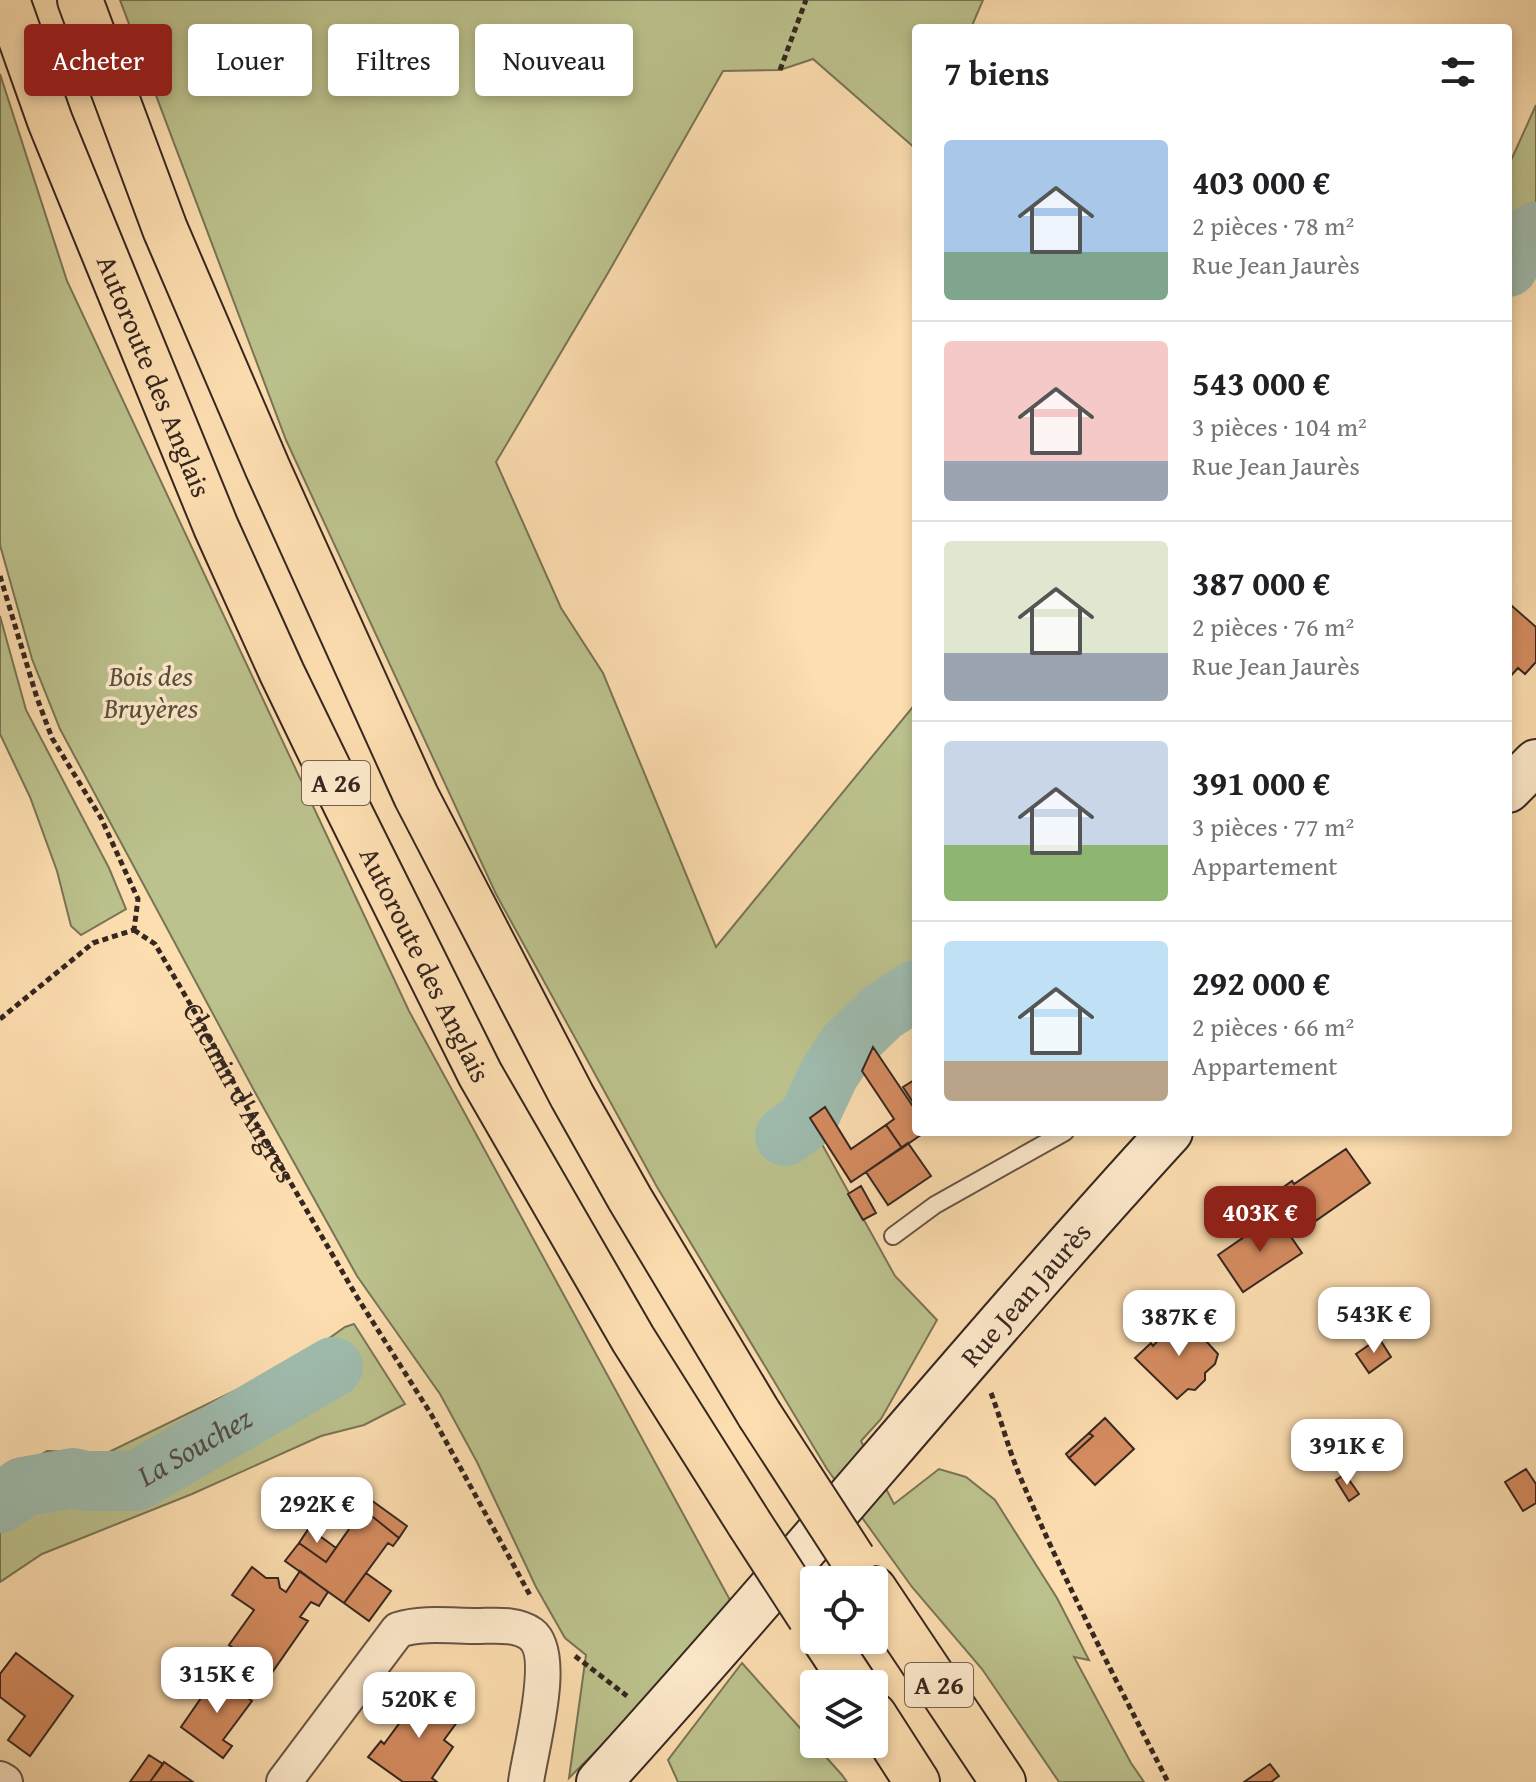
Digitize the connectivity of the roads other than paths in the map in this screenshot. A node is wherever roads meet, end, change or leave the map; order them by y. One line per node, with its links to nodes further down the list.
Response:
1 (7, 0): 9 (highway, Autoroute des Anglais / A 26, bridge)
2 (80, 0): 8 (highway, A 26, bridge)
3 (1536, 762): 4 (main road)
4 (1512, 786)
5 (1058, 1136): 7 (lane)
6 (1157, 1139): 14 (main road, Rue Jean Jaurès)
7 (893, 1236)
8 (858, 1566)
9 (800, 1600)
10 (888, 1610): 16 (highway, A 26)
11 (888, 1737): 15 (highway, A 26)
12 (284, 1782): 13 (street)
13 (525, 1782)
14 (599, 1782)
15 (917, 1782)
16 (1003, 1782)

